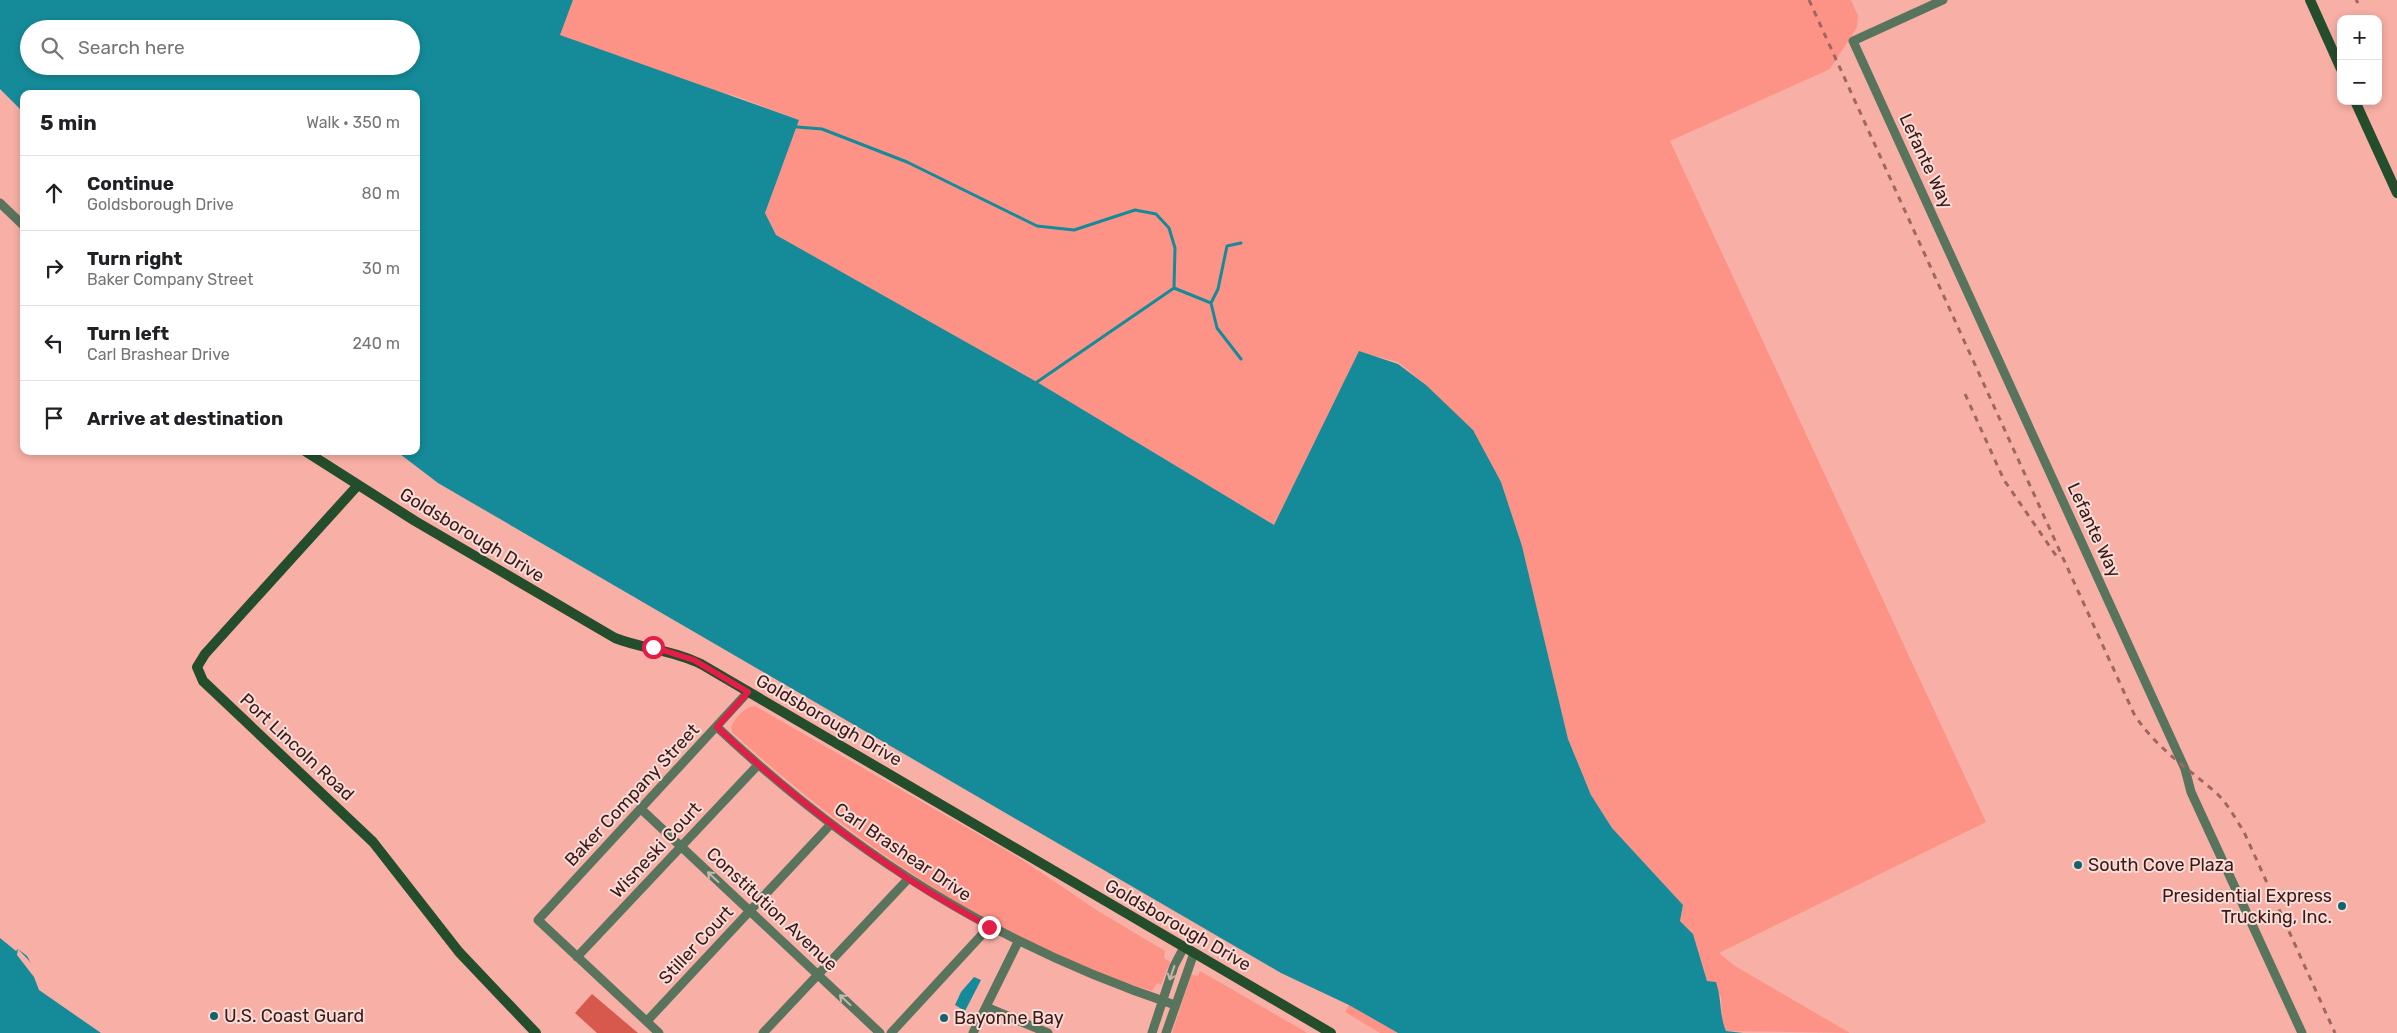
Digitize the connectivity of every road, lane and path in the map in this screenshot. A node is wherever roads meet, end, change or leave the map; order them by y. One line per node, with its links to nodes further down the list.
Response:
1 (1943, 0): 38 (street, Lefante Way)
2 (2310, 0): 3 (street)
3 (2337, 60)
4 (2358, 105): 5 (street)
5 (2397, 193)
6 (0, 203): 7 (street)
7 (20, 222)
8 (311, 455): 9 (street, Goldsborough Drive)
9 (358, 485): 10 (street, Goldsborough Drive); 28 (street, Port Lincoln Road)
10 (748, 692): 11 (street, Baker Company Street); 20 (street, Goldsborough Drive)
11 (717, 727): 12 (street, Carl Brashear Drive); 13 (street, Baker Company Street)
12 (758, 765): 14 (street, Carl Brashear Drive); 15 (street, Wisneski Court)
13 (641, 809): 15 (street, Constitution Avenue); 22 (street, Baker Company Street)
14 (831, 824): 16 (street, Carl Brashear Drive); 17 (street, Stiller Court)
15 (681, 847): 17 (street, Constitution Avenue, one-way to 15); 22 (street, Wisneski Court)
16 (908, 879): 18 (street, Carl Brashear Drive); 23 (street)
17 (750, 911): 23 (street, Constitution Avenue); 27 (street, Stiller Court)
18 (989, 927): 19 (street, Carl Brashear Drive); 32 (street)
19 (1018, 942): 24 (street, Carl Brashear Drive); 26 (street)
20 (1184, 947): 21 (street, Goldsborough Drive); 24 (street, one-way to 24)
21 (1194, 953): 25 (street); 37 (street, Goldsborough Drive)
22 (577, 957): 27 (street)
23 (818, 975): 30 (street); 31 (street, Constitution Avenue, one-way to 23)
24 (1162, 1001): 25 (street, Carl Brashear Drive); 35 (street)
25 (1175, 1005): 36 (street)
26 (986, 1007): 33 (street); 34 (street)
27 (647, 1021): 29 (street)
28 (536, 1033)
29 (659, 1033)
30 (763, 1033)
31 (880, 1033)
32 (891, 1033)
33 (973, 1033)
34 (1048, 1033)
35 (1152, 1033)
36 (1166, 1033)
37 (1331, 1033)
38 (2302, 1033)

